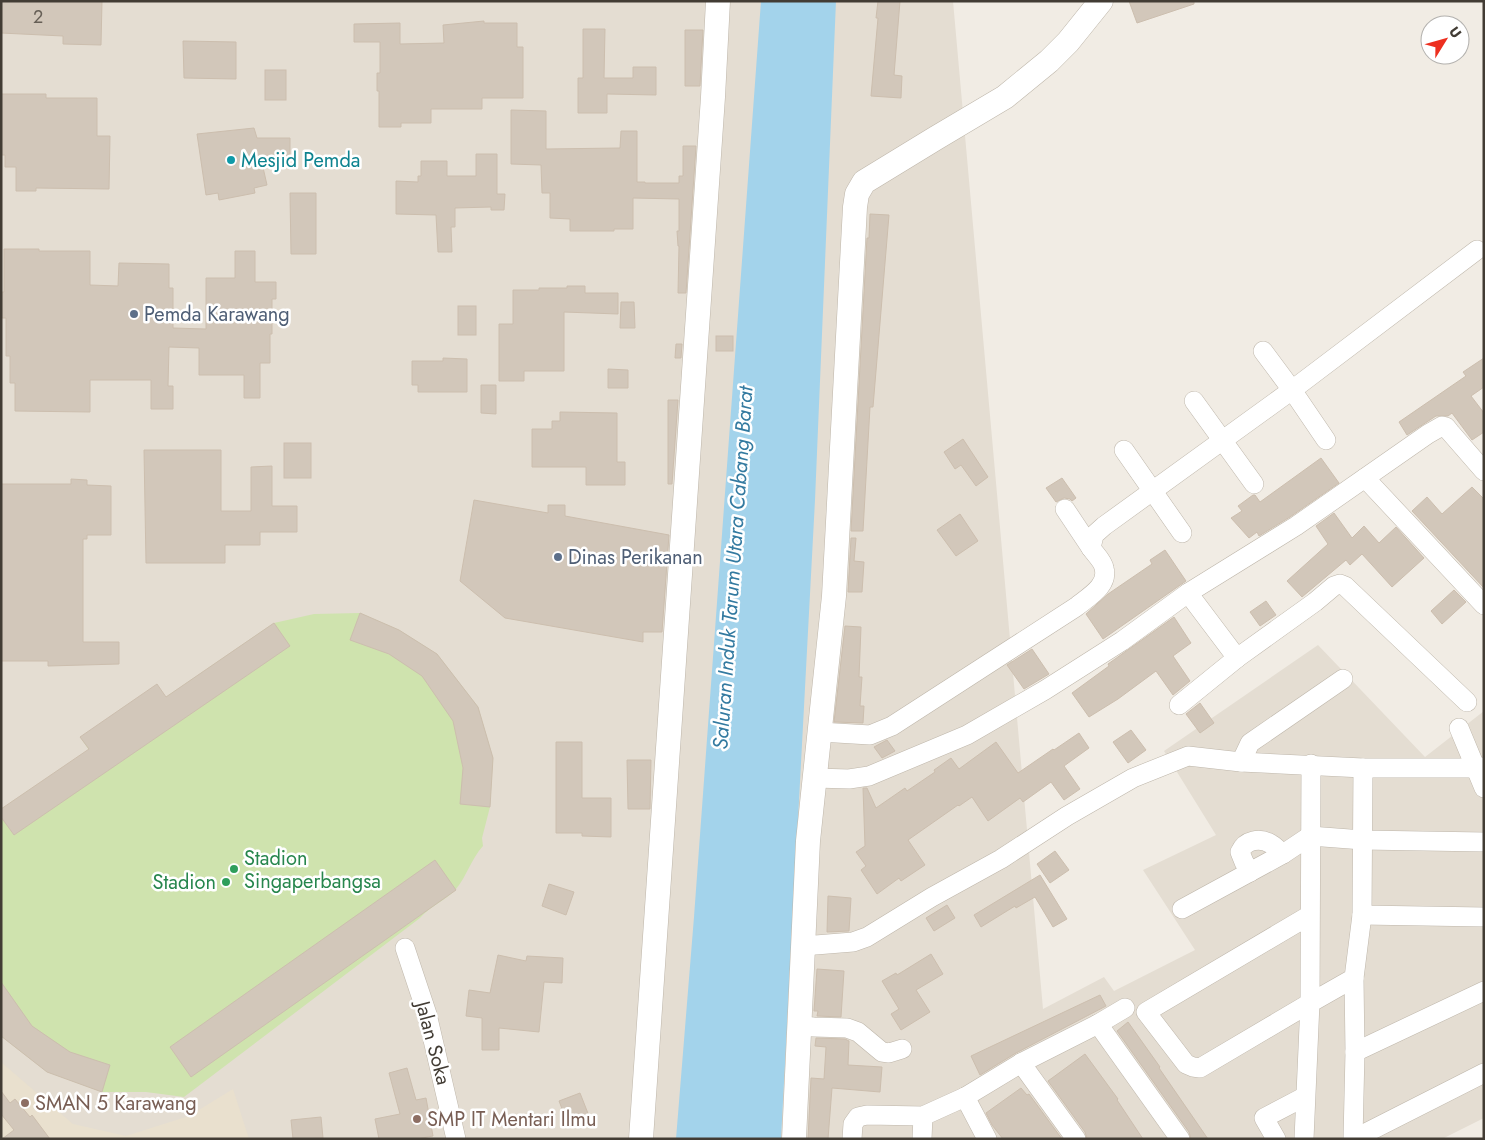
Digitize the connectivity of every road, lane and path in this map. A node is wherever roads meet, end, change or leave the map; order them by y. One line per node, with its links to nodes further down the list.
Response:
1 (718, 1): 56 (street)
2 (1102, 1): 24 (street)
3 (1477, 250): 5 (street)
4 (1263, 352): 5 (street)
5 (1292, 390): 7 (street); 8 (street)
6 (1194, 401): 7 (street)
7 (1222, 440): 12 (street); 13 (street)
8 (1326, 440)
9 (1124, 450): 13 (street)
10 (1484, 471): 11 (street)
11 (1365, 478): 17 (street); 18 (street)
12 (1254, 484)
13 (1152, 490): 15 (street); 16 (street)
14 (1065, 509): 16 (street)
15 (1182, 533)
16 (1091, 548): 24 (street)
17 (1188, 593): 19 (street); 29 (street)
18 (1484, 605)
19 (1237, 658): 21 (street); 22 (street)
20 (1343, 680): 25 (street)
21 (1466, 702)
22 (1179, 705)
23 (1459, 728): 27 (street)
24 (820, 732): 29 (street)
25 (1241, 762): 26 (street); 40 (street)
26 (1311, 764): 28 (street); 31 (street)
27 (1479, 767): 28 (street); 30 (street)
28 (1363, 768): 32 (street)
29 (815, 778): 40 (street)
30 (1484, 788)
31 (1310, 836): 32 (street); 34 (street); 37 (street)
32 (1363, 840): 33 (street); 38 (street)
33 (1484, 842)
34 (1283, 854): 35 (street); 35 (street)
35 (1250, 872): 36 (street)
36 (1182, 909)
37 (1310, 915): 44 (street); 44 (street)
38 (1362, 915): 39 (street); 42 (street)
39 (1484, 917)
40 (803, 946): 47 (street)
41 (405, 948): 55 (street, Jalan Soka)
42 (1354, 978): 44 (street); 49 (street)
43 (1484, 991): 49 (street)
44 (1310, 1003): 64 (street)
45 (1125, 1008): 46 (street)
46 (1098, 1024): 50 (street); 62 (street)
47 (800, 1026): 48 (street); 57 (street)
48 (902, 1049)
49 (1355, 1052): 65 (street)
50 (1021, 1063): 52 (street); 61 (street)
51 (1484, 1074): 65 (street)
52 (965, 1097): 54 (street); 60 (street)
53 (1302, 1098): 63 (street)
54 (923, 1116): 58 (street); 59 (street)
55 (456, 1139)
56 (641, 1139)
57 (794, 1139)
58 (852, 1139)
59 (922, 1139)
60 (986, 1139)
61 (1076, 1139)
62 (1180, 1139)
63 (1276, 1139)
64 (1304, 1139)
65 (1354, 1139)

